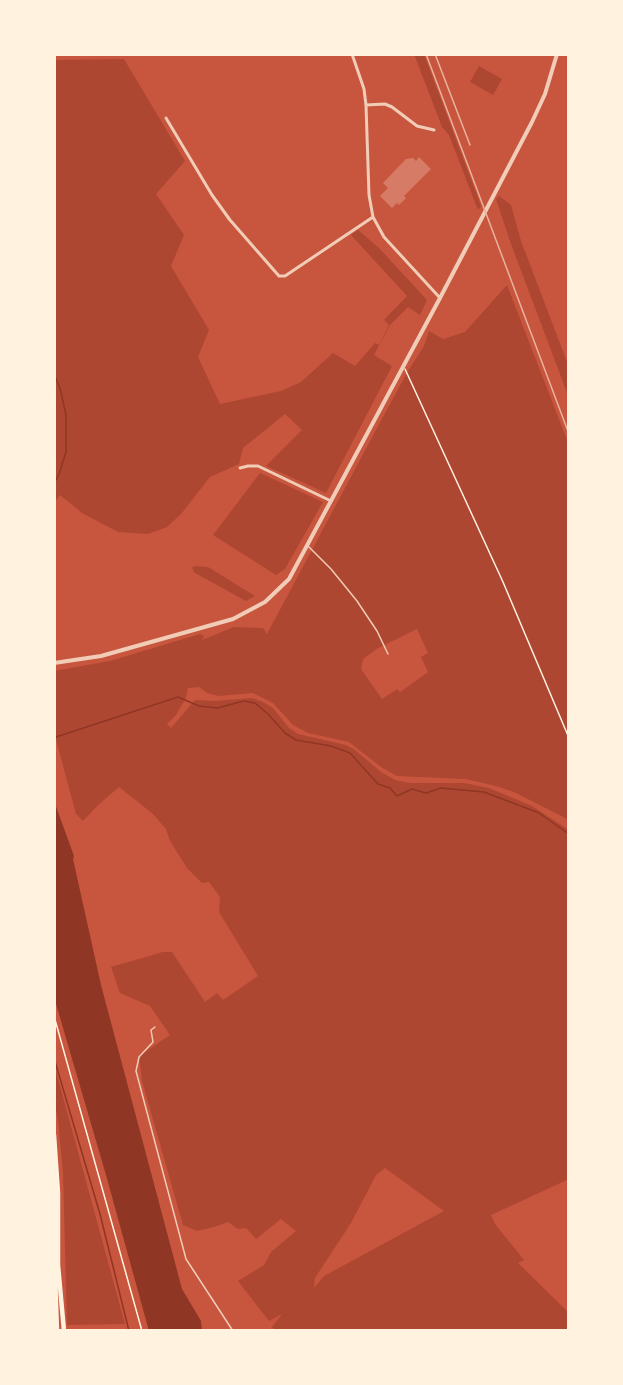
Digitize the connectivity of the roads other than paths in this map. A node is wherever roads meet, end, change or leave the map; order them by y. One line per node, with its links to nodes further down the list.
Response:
1 (352, 54): 3 (street)
2 (557, 54): 7 (street)
3 (366, 105): 5 (street); 6 (street)
4 (166, 118): 6 (street)
5 (434, 130)
6 (373, 217): 7 (street)
7 (440, 298): 9 (street)
8 (240, 468): 9 (street)
9 (331, 501): 10 (street)
10 (308, 546): 11 (lane); 12 (street)
11 (388, 654)
12 (54, 663)
13 (155, 1027): 18 (lane)
14 (54, 1135): 15 (main road)
15 (58, 1265): 16 (main road); 17 (main road)
16 (57, 1331)
17 (64, 1331)
18 (233, 1331)

